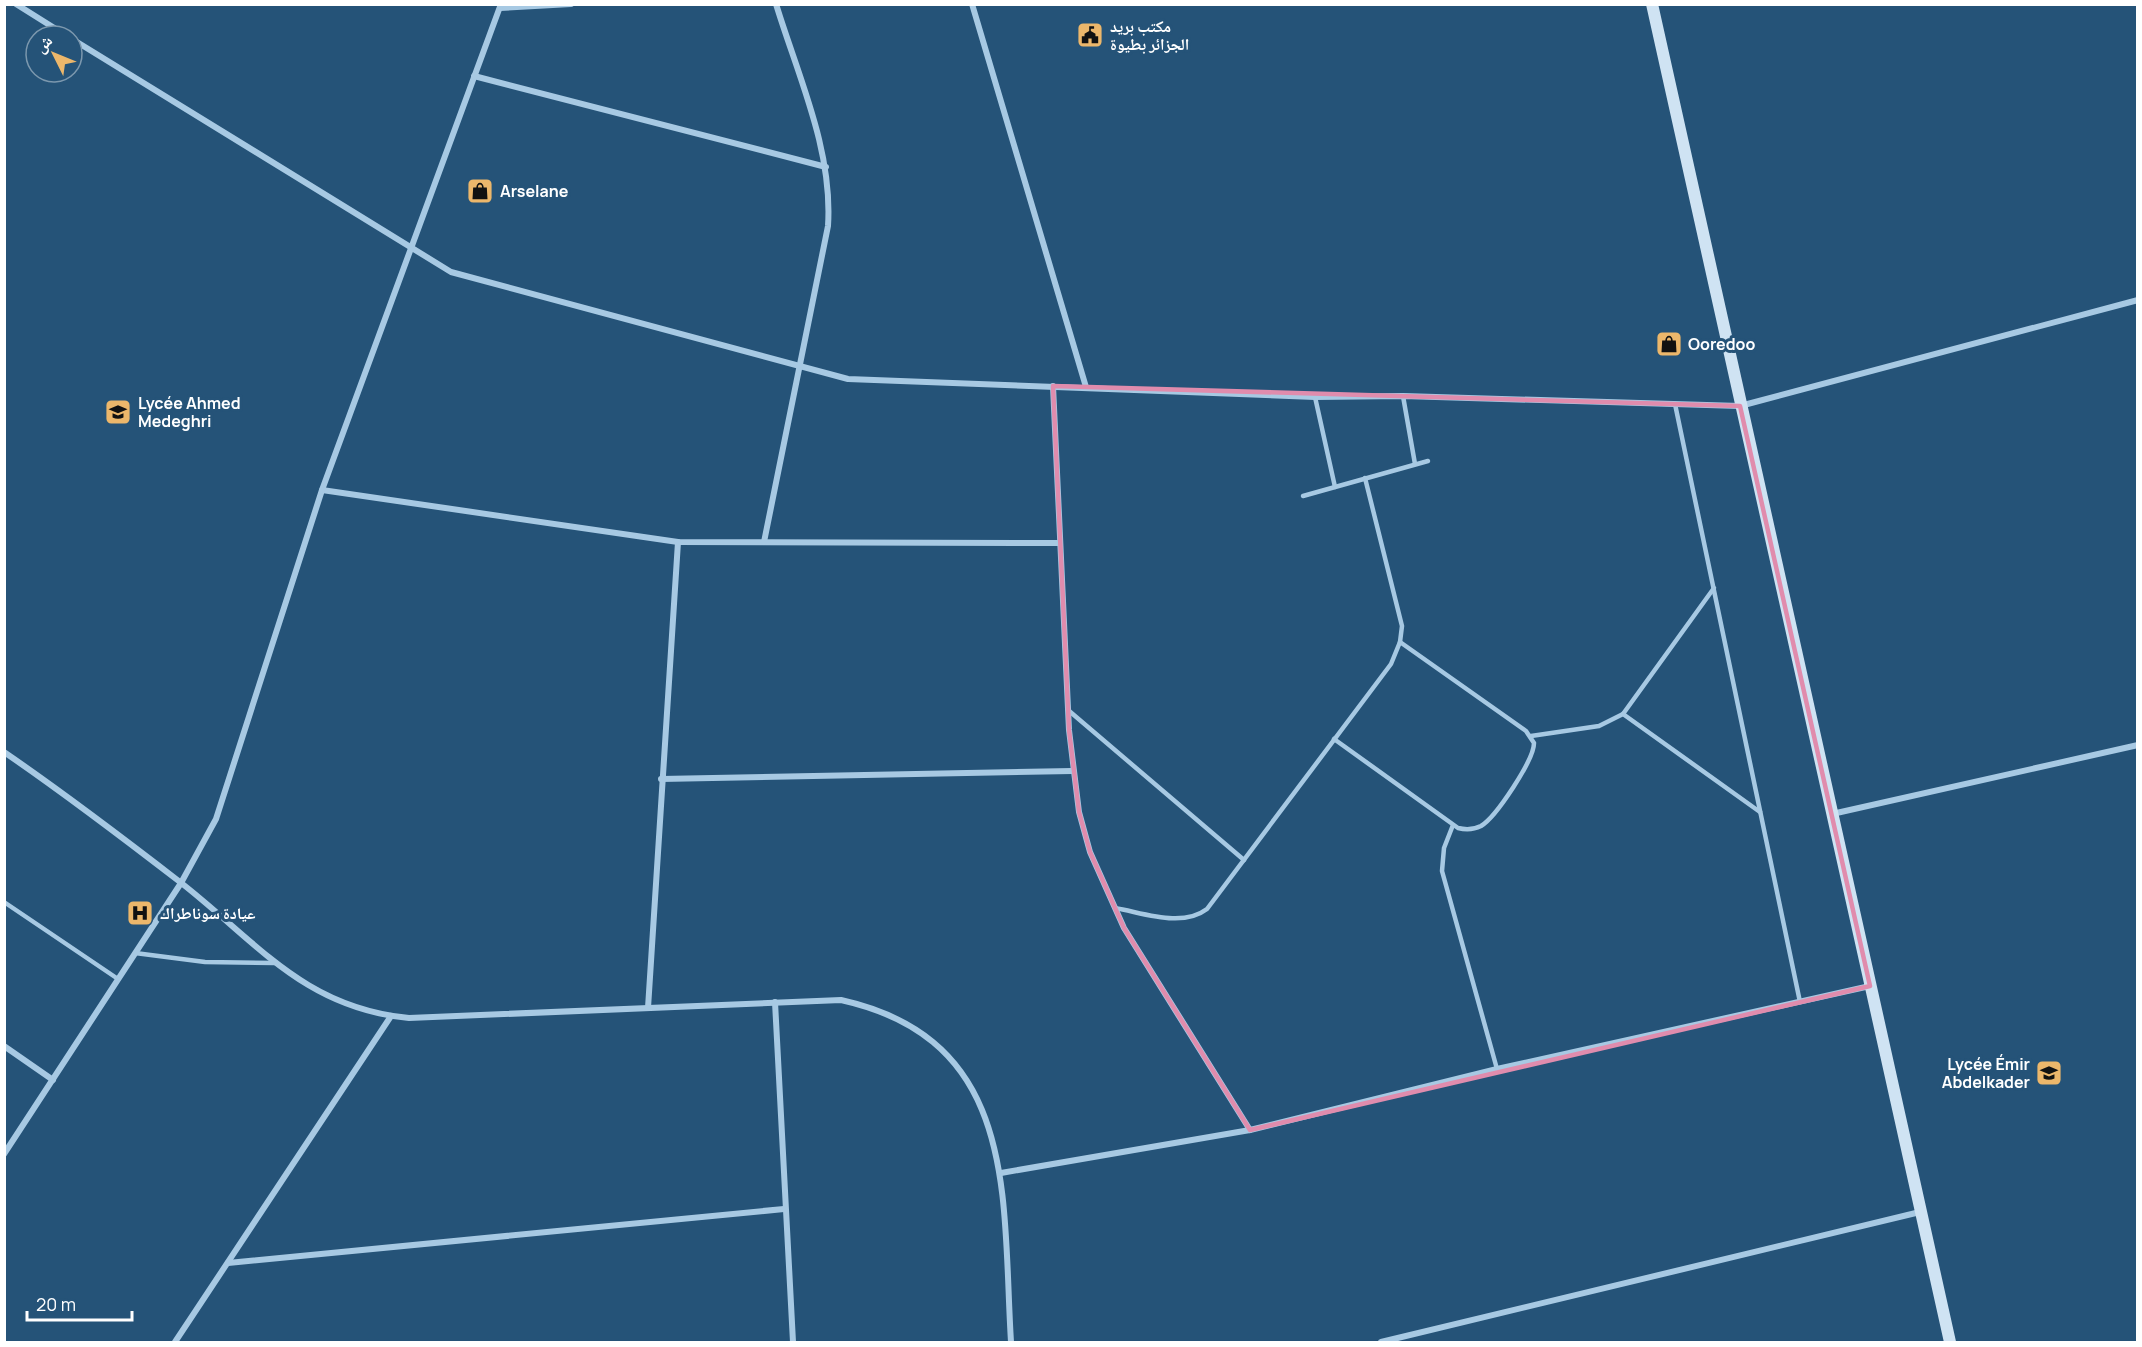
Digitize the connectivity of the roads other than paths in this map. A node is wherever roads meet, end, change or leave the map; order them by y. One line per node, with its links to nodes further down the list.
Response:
1 (16, 4): 7 (street)
2 (572, 4): 6 (street)
3 (776, 4): 10 (street)
4 (972, 4): 15 (street)
5 (1652, 4): 19 (main road)
6 (500, 6): 9 (street)
7 (48, 24)
8 (84, 46): 11 (street)
9 (474, 76): 10 (street); 11 (street)
10 (826, 167): 13 (street)
11 (411, 248): 13 (street); 24 (street)
12 (2138, 300): 19 (street)
13 (800, 364): 14 (street); 27 (street)
14 (1053, 386): 15 (street); 28 (street)
15 (1086, 387): 17 (street)
16 (1403, 396): 17 (street); 18 (street); 21 (lane)
17 (1315, 397): 23 (lane)
18 (1675, 405): 19 (street); 29 (lane)
19 (1740, 406): 40 (main road)
20 (1428, 461): 21 (lane)
21 (1415, 464): 22 (lane)
22 (1365, 478): 23 (lane); 30 (lane)
23 (1335, 487): 25 (lane)
24 (322, 490): 26 (street); 43 (street)
25 (1303, 496)
26 (678, 542): 27 (street); 38 (street)
27 (764, 542): 28 (street)
28 (1060, 543): 31 (street)
29 (1714, 588): 32 (lane); 39 (lane)
30 (1400, 642): 33 (lane); 34 (lane)
31 (1068, 710): 37 (street); 42 (lane)
32 (1623, 714): 33 (lane); 39 (lane)
33 (1531, 736): 41 (lane)
34 (1334, 738): 41 (lane); 42 (lane)
35 (2138, 745): 40 (street)
36 (5, 755): 43 (street)
37 (1072, 771): 38 (street); 45 (street)
38 (661, 779): 52 (street)
39 (1761, 813): 51 (lane)
40 (1832, 814): 49 (main road)
41 (1453, 825): 55 (lane)
42 (1244, 860): 45 (lane)
43 (181, 883): 46 (street); 47 (street)
44 (4, 902): 48 (lane)
45 (1114, 908): 57 (street)
46 (135, 953): 47 (lane); 48 (street)
47 (275, 963): 53 (street)
48 (118, 979): 56 (street)
49 (1870, 986): 51 (street); 61 (main road)
50 (775, 1002): 52 (street); 59 (street); 60 (street)
51 (1800, 1002): 55 (street)
52 (648, 1008): 53 (street)
53 (391, 1016): 62 (street)
54 (4, 1046): 56 (street)
55 (1497, 1069): 57 (street)
56 (53, 1080): 58 (street)
57 (1250, 1130): 59 (street)
58 (4, 1154)
59 (1001, 1173): 65 (street)
60 (784, 1209): 62 (street); 64 (street)
61 (1920, 1212): 66 (street); 67 (main road)
62 (228, 1263): 63 (street)
63 (176, 1342)
64 (793, 1342)
65 (1011, 1342)
66 (1381, 1342)
67 (1950, 1342)

